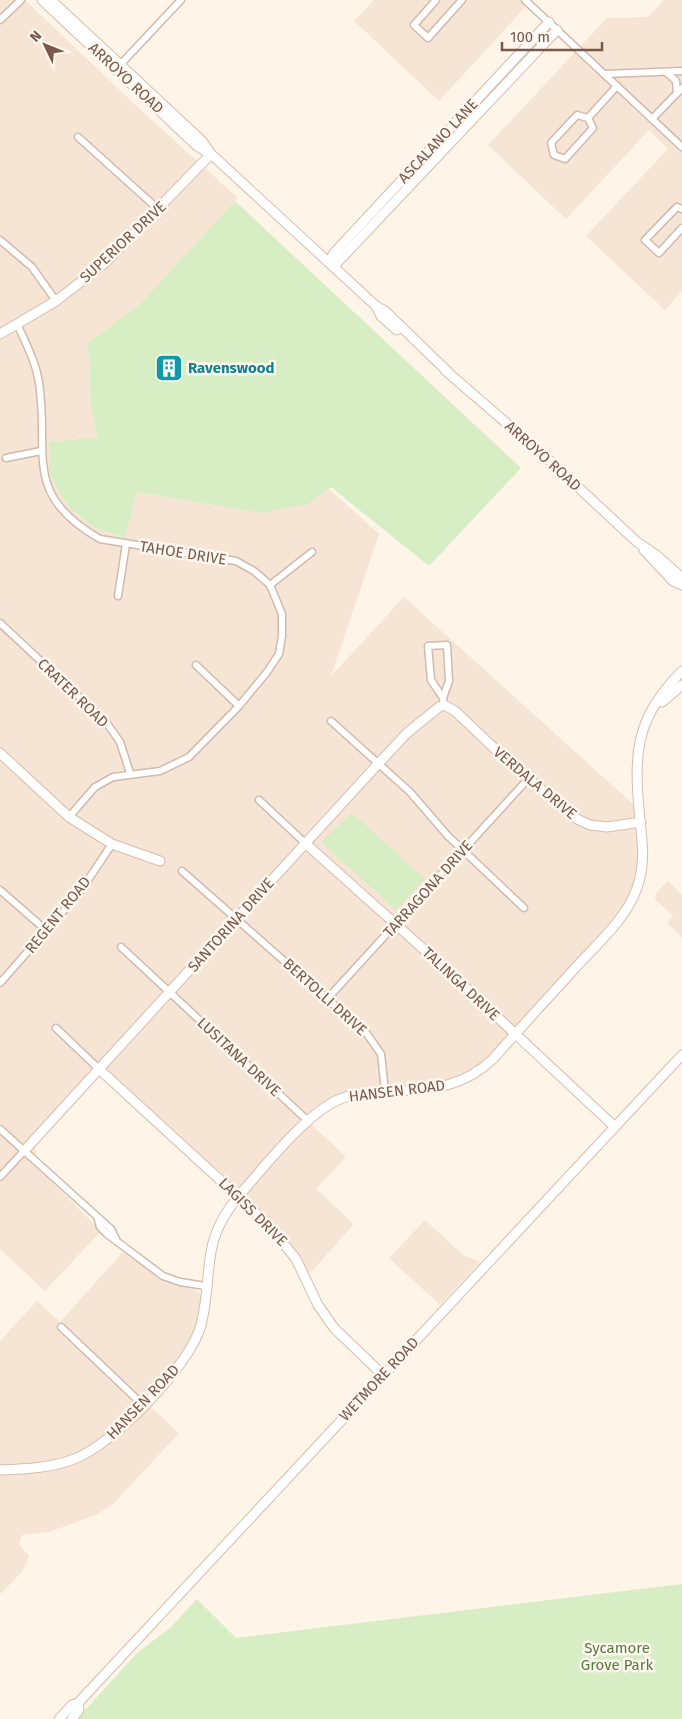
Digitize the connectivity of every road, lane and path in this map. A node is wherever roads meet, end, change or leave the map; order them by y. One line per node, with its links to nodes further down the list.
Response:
1 (21, 0): 8 (street)
2 (42, 0): 11 (street, ARROYO ROAD)
3 (51, 0): 11 (street, ARROYO ROAD)
4 (181, 0): 11 (street)
5 (436, 0): 7 (street)
6 (525, 0): 9 (street)
7 (460, 1)
8 (0, 20)
9 (549, 22): 10 (street); 27 (street, ASCALANO LANE)
10 (557, 30): 14 (street); 27 (street, ASCALANO LANE)
11 (119, 67): 22 (street, ARROYO ROAD)
12 (682, 71): 13 (street)
13 (666, 72): 14 (street); 17 (street)
14 (604, 74): 15 (street)
15 (617, 86): 18 (street); 19 (street)
16 (682, 88): 17 (street)
17 (677, 93): 19 (street)
18 (588, 118): 18 (street)
19 (652, 119): 21 (street)
20 (78, 137): 23 (street)
21 (682, 147)
22 (212, 154): 23 (street, SUPERIOR DRIVE); 27 (street, ARROYO ROAD)
23 (158, 209): 28 (street, SUPERIOR DRIVE)
24 (682, 209): 25 (street)
25 (682, 228)
26 (0, 240): 28 (street)
27 (331, 264): 35 (street, ARROYO ROAD)
28 (56, 301): 29 (street, SUPERIOR DRIVE)
29 (18, 326): 30 (street, SUPERIOR DRIVE); 31 (street, TAHOE DRIVE)
30 (0, 334)
31 (41, 451): 32 (street); 33 (street, TAHOE DRIVE)
32 (6, 458)
33 (126, 544): 36 (street, TAHOE DRIVE); 37 (street)
34 (312, 552): 36 (street)
35 (682, 584)
36 (270, 585): 43 (street, TAHOE DRIVE)
37 (118, 596)
38 (0, 623): 48 (street, CRATER ROAD)
39 (196, 665): 43 (street)
40 (682, 671): 44 (street, HANSEN ROAD)
41 (682, 685): 44 (street, HANSEN ROAD)
42 (443, 701): 42 (street); 47 (street, SANTORINA DRIVE); 49 (street, VERDALA DRIVE)
43 (239, 706): 48 (street, TAHOE DRIVE)
44 (652, 710): 52 (street, HANSEN ROAD)
45 (331, 721): 47 (street)
46 (0, 753): 51 (street)
47 (378, 764): 53 (street, SANTORINA DRIVE); 55 (street)
48 (130, 773): 51 (street, TAHOE DRIVE)
49 (528, 779): 52 (street, VERDALA DRIVE); 55 (street, TARRAGONA DRIVE)
50 (259, 800): 53 (street)
51 (69, 817): 54 (street)
52 (641, 822): 68 (street, HANSEN ROAD)
53 (305, 843): 60 (street, SANTORINA DRIVE); 61 (street, TALINGA DRIVE)
54 (112, 844): 56 (street); 62 (street, REGENT ROAD)
55 (464, 849): 59 (street); 61 (street, TARRAGONA DRIVE)
56 (160, 861)
57 (182, 871): 60 (street, BERTOLLI DRIVE)
58 (0, 890): 62 (street)
59 (524, 908)
60 (235, 919): 65 (street, SANTORINA DRIVE); 66 (street, BERTOLLI DRIVE)
61 (396, 924): 66 (street, TARRAGONA DRIVE); 68 (street, TALINGA DRIVE)
62 (47, 931): 64 (street, REGENT ROAD)
63 (121, 948): 65 (street, LUSITANA DRIVE)
64 (0, 983)
65 (170, 993): 70 (street, SANTORINA DRIVE); 72 (street, LUSITANA DRIVE)
66 (328, 998): 71 (street, BERTOLLI DRIVE)
67 (56, 1028): 70 (street)
68 (514, 1034): 71 (street, HANSEN ROAD); 73 (street, TALINGA DRIVE)
69 (682, 1056): 73 (street, WETMORE ROAD)
70 (99, 1068): 75 (street, SANTORINA DRIVE); 77 (street, LAGISS DRIVE)
71 (386, 1092): 72 (street, HANSEN ROAD)
72 (307, 1120): 77 (street, HANSEN ROAD)
73 (615, 1127): 80 (street, WETMORE ROAD)
74 (0, 1129): 75 (street)
75 (24, 1151): 76 (street); 78 (street)
76 (0, 1177)
77 (239, 1196): 78 (street, HANSEN ROAD); 80 (street, LAGISS DRIVE)
78 (206, 1286): 81 (street, HANSEN ROAD)
79 (61, 1327): 81 (street)
80 (383, 1375): 83 (street, WETMORE ROAD)
81 (143, 1405): 82 (street, HANSEN ROAD)
82 (0, 1470)
83 (78, 1703): 84 (street, WETMORE ROAD); 85 (street, WETMORE ROAD)
84 (60, 1719)
85 (72, 1719)

